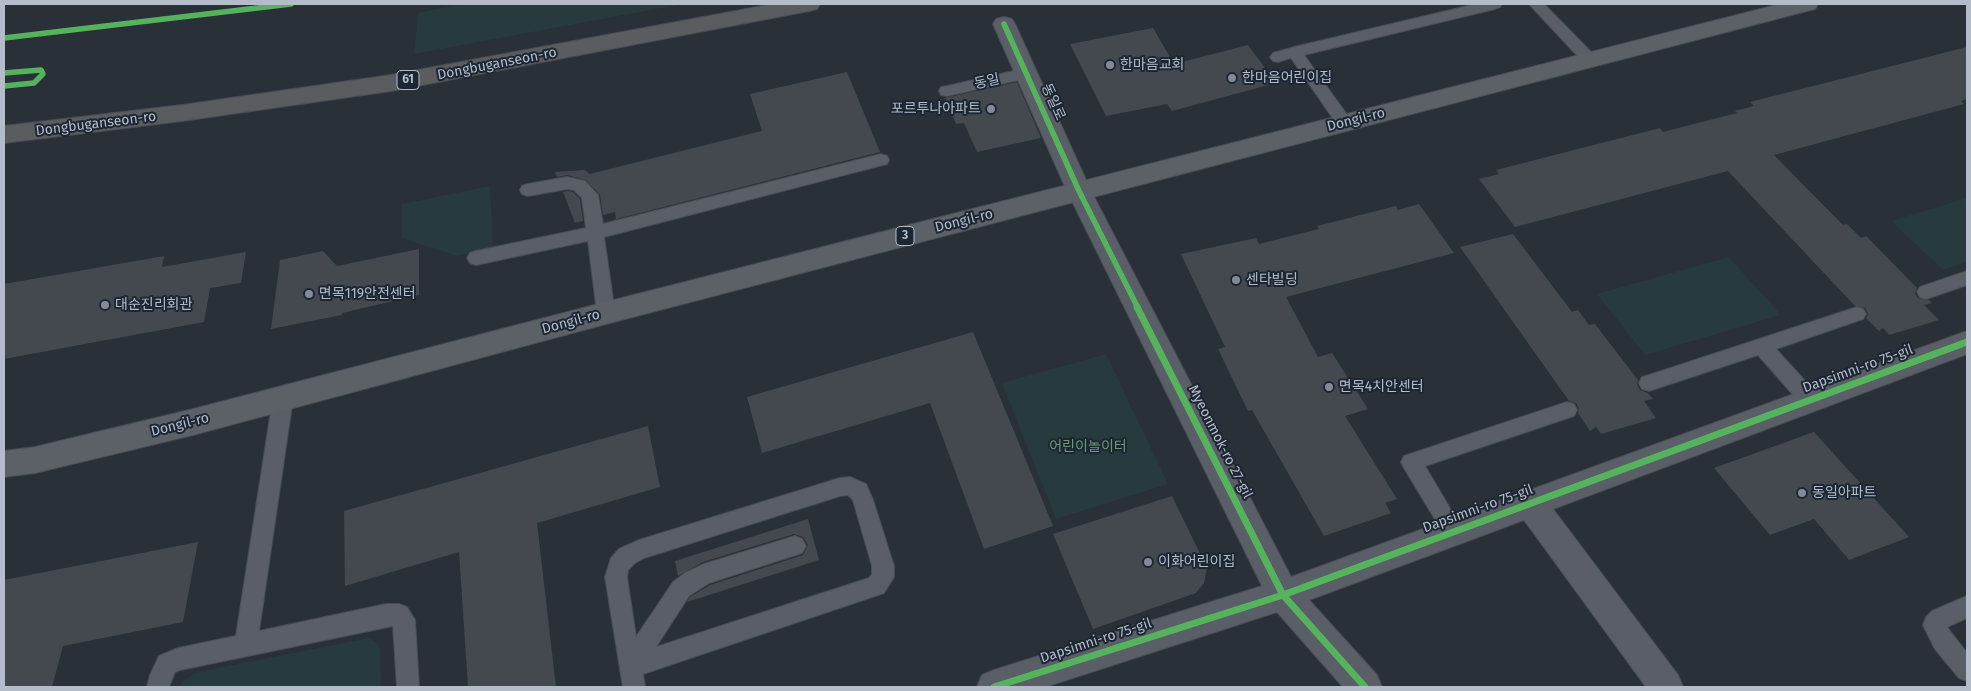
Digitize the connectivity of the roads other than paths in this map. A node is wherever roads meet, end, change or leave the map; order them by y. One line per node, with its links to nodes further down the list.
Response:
1 (809, 4): 12 (highway, Dongbuganseon-ro / 61)
2 (1495, 4): 6 (lane)
3 (1536, 4): 8 (lane)
4 (1807, 4): 8 (main road, Dongil-ro / 3)
5 (1004, 24): 9 (street, 동일로)
6 (1294, 52): 7 (lane); 11 (lane)
7 (1278, 57)
8 (1590, 60): 11 (main road, Dongil-ro / 3)
9 (1027, 74): 10 (lane, 동일); 15 (street, 동일로)
10 (947, 90)
11 (1345, 123): 15 (main road, Dongil-ro / 3)
12 (4, 135)
13 (881, 160): 16 (lane)
14 (528, 190): 16 (lane)
15 (1079, 191): 20 (main road, Dongil-ro / 3); 32 (street, Myeonmok-ro 27-gil)
16 (595, 233): 17 (lane); 20 (lane)
17 (476, 258)
18 (1967, 278): 19 (lane)
19 (1926, 292)
20 (606, 313): 25 (main road, Dongil-ro / 3)
21 (1858, 314): 23 (lane)
22 (1967, 342): 26 (street, Dapsimni-ro 75-gil)
23 (1762, 346): 24 (lane); 26 (lane)
24 (1649, 383)
25 (283, 398): 28 (main road, Dongil-ro / 3); 34 (lane)
26 (1810, 400): 29 (street, Dapsimni-ro 75-gil)
27 (1567, 410): 30 (lane)
28 (4, 464)
29 (1530, 503): 30 (street, Dapsimni-ro 75-gil); 41 (street)
30 (1454, 532): 32 (street, Dapsimni-ro 75-gil)
31 (795, 546): 36 (lane)
32 (1283, 595): 39 (street, Dapsimni-ro 75-gil); 40 (street, Myeonmok-ro 27-gil)
33 (1967, 607): 35 (lane)
34 (246, 645): 37 (lane); 38 (lane)
35 (1967, 670)
36 (632, 677): 36 (lane)
37 (158, 687)
38 (408, 687)
39 (994, 687)
40 (1365, 687)
41 (1666, 687)

